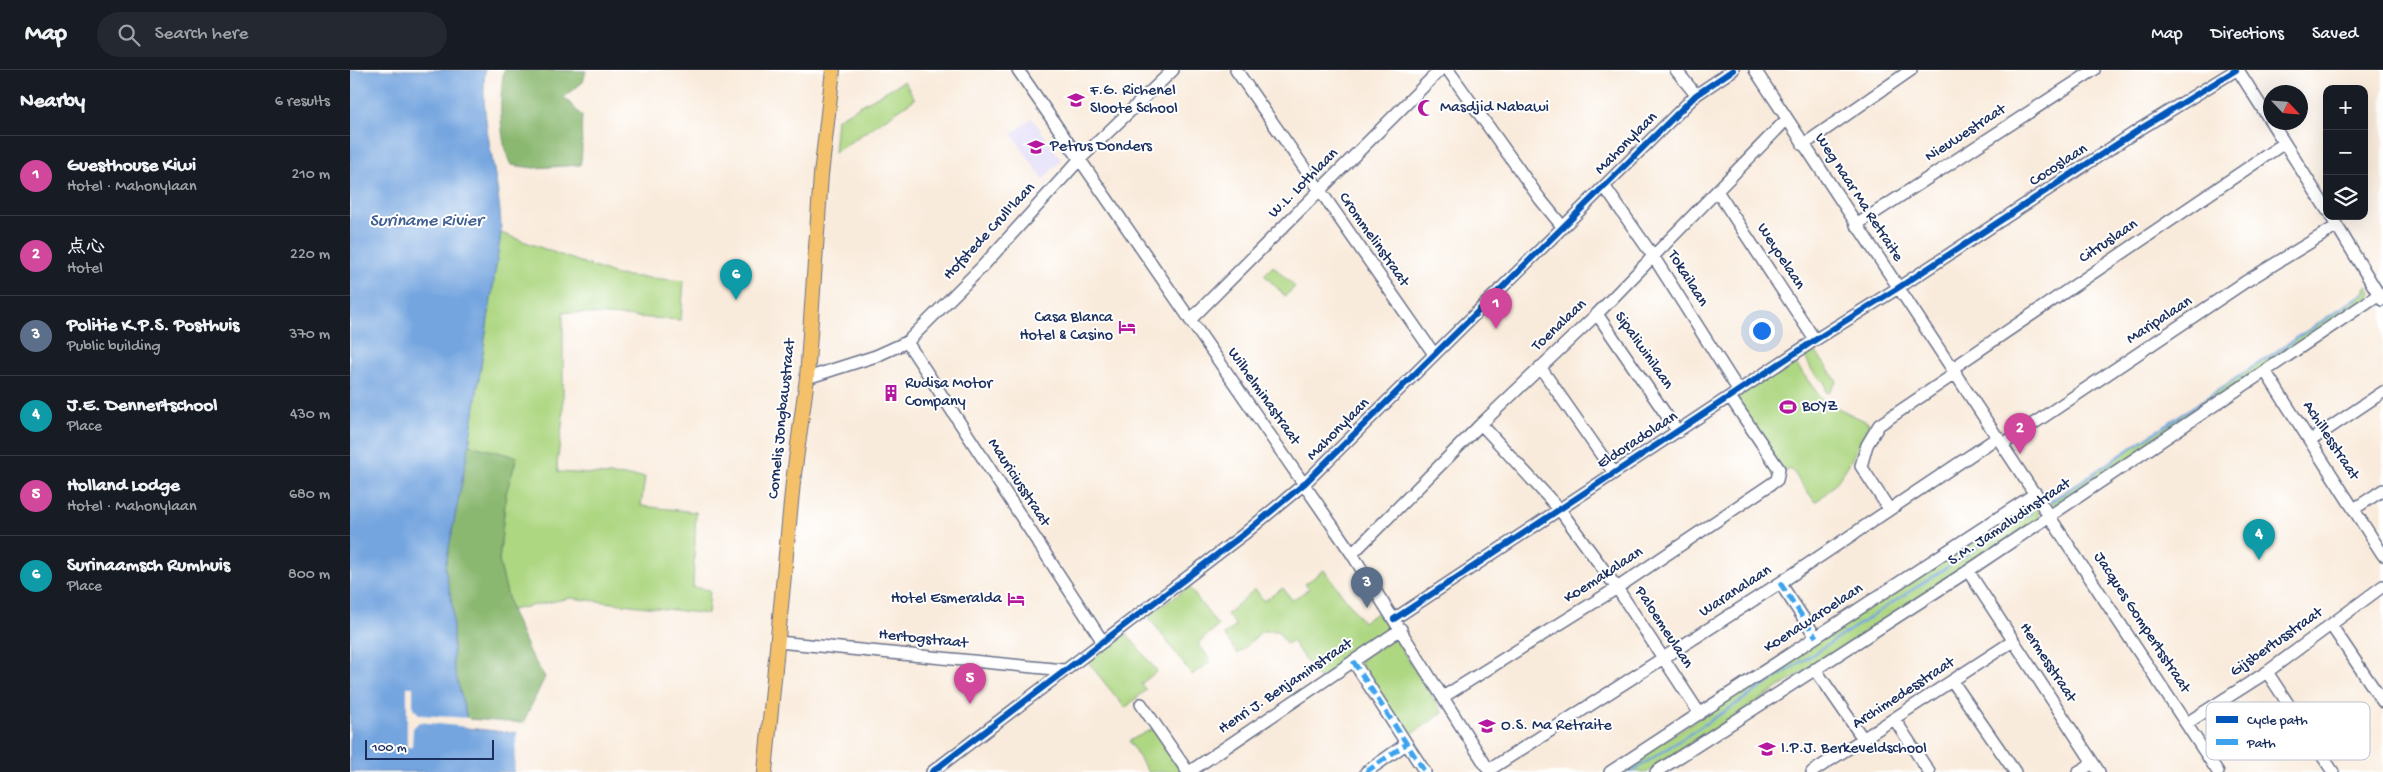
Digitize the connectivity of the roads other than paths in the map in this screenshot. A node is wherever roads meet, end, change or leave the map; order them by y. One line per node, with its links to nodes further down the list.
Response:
1 (832, 70): 36 (main road, Cornelis Jongbawstraat)
2 (1018, 70): 17 (street, Wilhelminastraat)
3 (1173, 70): 17 (street, Hofstede Crull'laan)
4 (1236, 70): 20 (street, Crommelinstraat)
5 (1440, 70): 20 (street, W.L. Lothlaan)
6 (1448, 70): 24 (street)
7 (1676, 70): 13 (street)
8 (1733, 70): 13 (street, Mahonylaan)
9 (1755, 70): 14 (street, Weg naar Ma Retraite)
10 (1911, 70): 15 (street)
11 (2094, 70): 23 (street, Nieuwestraat)
12 (2237, 70): 16 (street); 26 (street, Cocoslaan)
13 (1696, 95): 18 (street, Mahonylaan)
14 (1787, 119): 15 (street, Weg naar Ma Retraite); 19 (street, Toenalaan)
15 (1803, 144): 23 (street, Weg naar Ma Retraite)
16 (2283, 144): 21 (street); 34 (street, Citruslaan)
17 (1079, 160): 29 (street, Wilhelminastraat); 31 (street, Hofstede Crull'laan)
18 (1604, 186): 24 (street, Mahonylaan); 25 (street, Tokailaan)
19 (1717, 191): 25 (street, Toenalaan); 30 (street, Weyoelaan)
20 (1320, 192): 29 (street, W.L. Lothlaan); 32 (street, Crommelinstraat)
21 (2323, 204)
22 (2334, 221): 27 (street); 41 (street, Maripalaan)
23 (1856, 225): 26 (street, Weg naar Ma Retraite)
24 (1562, 226): 32 (street, Mahonylaan)
25 (1653, 256): 28 (street, Toenalaan); 38 (street, Tokailaan)
26 (1898, 288): 30 (street, Eldoradolaan); 34 (street, Weg naar Ma Retraite)
27 (2381, 298): 35 (street, S.M. Jamaludinstraat)
28 (1597, 314): 33 (street, Toenalaan); 40 (street, Sipaliwinilaan)
29 (1190, 320): 45 (street, Wilhelminastraat)
30 (1815, 340): 38 (street, Eldoradolaan)
31 (907, 342): 36 (street, Hofstede Crull'laan); 63 (street, Mauriciusstraat)
32 (1434, 354): 45 (street, Mahonylaan)
33 (1540, 367): 39 (street, Toenalaan); 43 (street)
34 (1954, 370): 41 (street, Weg naar Ma Retraite); 48 (street, Citruslaan)
35 (2265, 371): 42 (street, Achillesstraat); 51 (street, S.M. Jamaludinstraat)
36 (807, 378): 62 (main road, Cornelis Jongbawstraat)
37 (2383, 392): 42 (street)
38 (1734, 394): 40 (street, Eldoradolaan); 44 (street, Tokailaan)
39 (1481, 424): 50 (street, Paloemeulaan); 52 (street, Toenalaan)
40 (1678, 432): 43 (street, Eldoradolaan)
41 (2000, 440): 47 (street, Weg naar Ma Retraite); 48 (street, Waranalaan)
42 (2310, 441): 49 (street, Achillesstraat)
43 (1614, 473): 50 (street, Eldoradolaan)
44 (1779, 477): 57 (street, Koemakalaan)
45 (1304, 484): 52 (street, Wilhelminastraat); 63 (street, Mahonylaan)
46 (2383, 490): 49 (street)
47 (2036, 493): 51 (street, Jacques Gompertsstraat); 60 (street, Koenawaroelaan)
48 (1889, 509): 55 (street, Waranalaan)
49 (2354, 509): 53 (street, Achillesstraat)
50 (1560, 510): 57 (street, Paloemeulaan); 58 (street, Eldoradolaan)
51 (2051, 516): 54 (street, S.M. Jamaludinstraat); 78 (street, Jacques Gompertsstraat)
52 (1352, 554): 58 (street, Wilhelminastraat)
53 (2383, 554)
54 (1968, 571): 61 (street, Hermesstraat); 66 (street, S.M. Jamaludinstraat)
55 (1780, 583): 60 (street); 64 (street, Waranalaan)
56 (2383, 586): 59 (street, Gijsbertusstraat)
57 (1617, 588): 64 (street, Paloemeulaan); 70 (street, Koemakalaan)
58 (1398, 624): 65 (street, Henri J. Benjaminstraat); 70 (street, Wilhelminastraat)
59 (2331, 625): 68 (street, Gijsbertusstraat); 73 (street)
60 (1816, 637): 76 (street, Koenawaroelaan)
61 (2013, 641): 69 (street, Archimedesstraat); 84 (street, Hermesstraat)
62 (778, 642): 67 (street, Hertogstraat); 86 (main road, Cornelis Jongbawstraat)
63 (1103, 642): 67 (street, Mahonylaan)
64 (1664, 658): 76 (street, Paloemeulaan); 85 (street, Waranalaan)
65 (1352, 661): 80 (street); 88 (street, Henri J. Benjaminstraat)
66 (1815, 669): 79 (street); 92 (street, S.M. Jamaludinstraat)
67 (1064, 670): 87 (street, Mahonylaan)
68 (2267, 672): 71 (street, Gijsbertusstraat); 72 (street)
69 (1953, 682): 77 (street, Archimedesstraat); 95 (street)
70 (1443, 697): 85 (street, Wilhelminastraat)
71 (2220, 702)
72 (2287, 702)
73 (2383, 702)
74 (1141, 704): 88 (street)
75 (2206, 711): 78 (street, Gijsbertusstraat)
76 (1700, 714): 91 (street, Koenawaroelaan)
77 (1895, 720): 79 (street, Archimedesstraat); 94 (street)
78 (2187, 723): 81 (street, Jacques Gompertsstraat)
79 (1864, 740): 93 (street, Archimedesstraat)
80 (1406, 744): 89 (street); 90 (street)
81 (2206, 753)
82 (2210, 760): 97 (street, Jacques Gompertsstraat)
83 (2325, 760): 98 (street)
84 (2096, 767): 96 (street)
85 (1489, 771)
86 (764, 772)
87 (932, 772)
88 (1189, 772)
89 (1366, 772)
90 (1425, 772)
91 (1610, 772)
92 (1656, 772)
93 (1812, 772)
94 (1929, 772)
95 (2014, 772)
96 (2078, 772)
97 (2218, 772)
98 (2333, 772)

